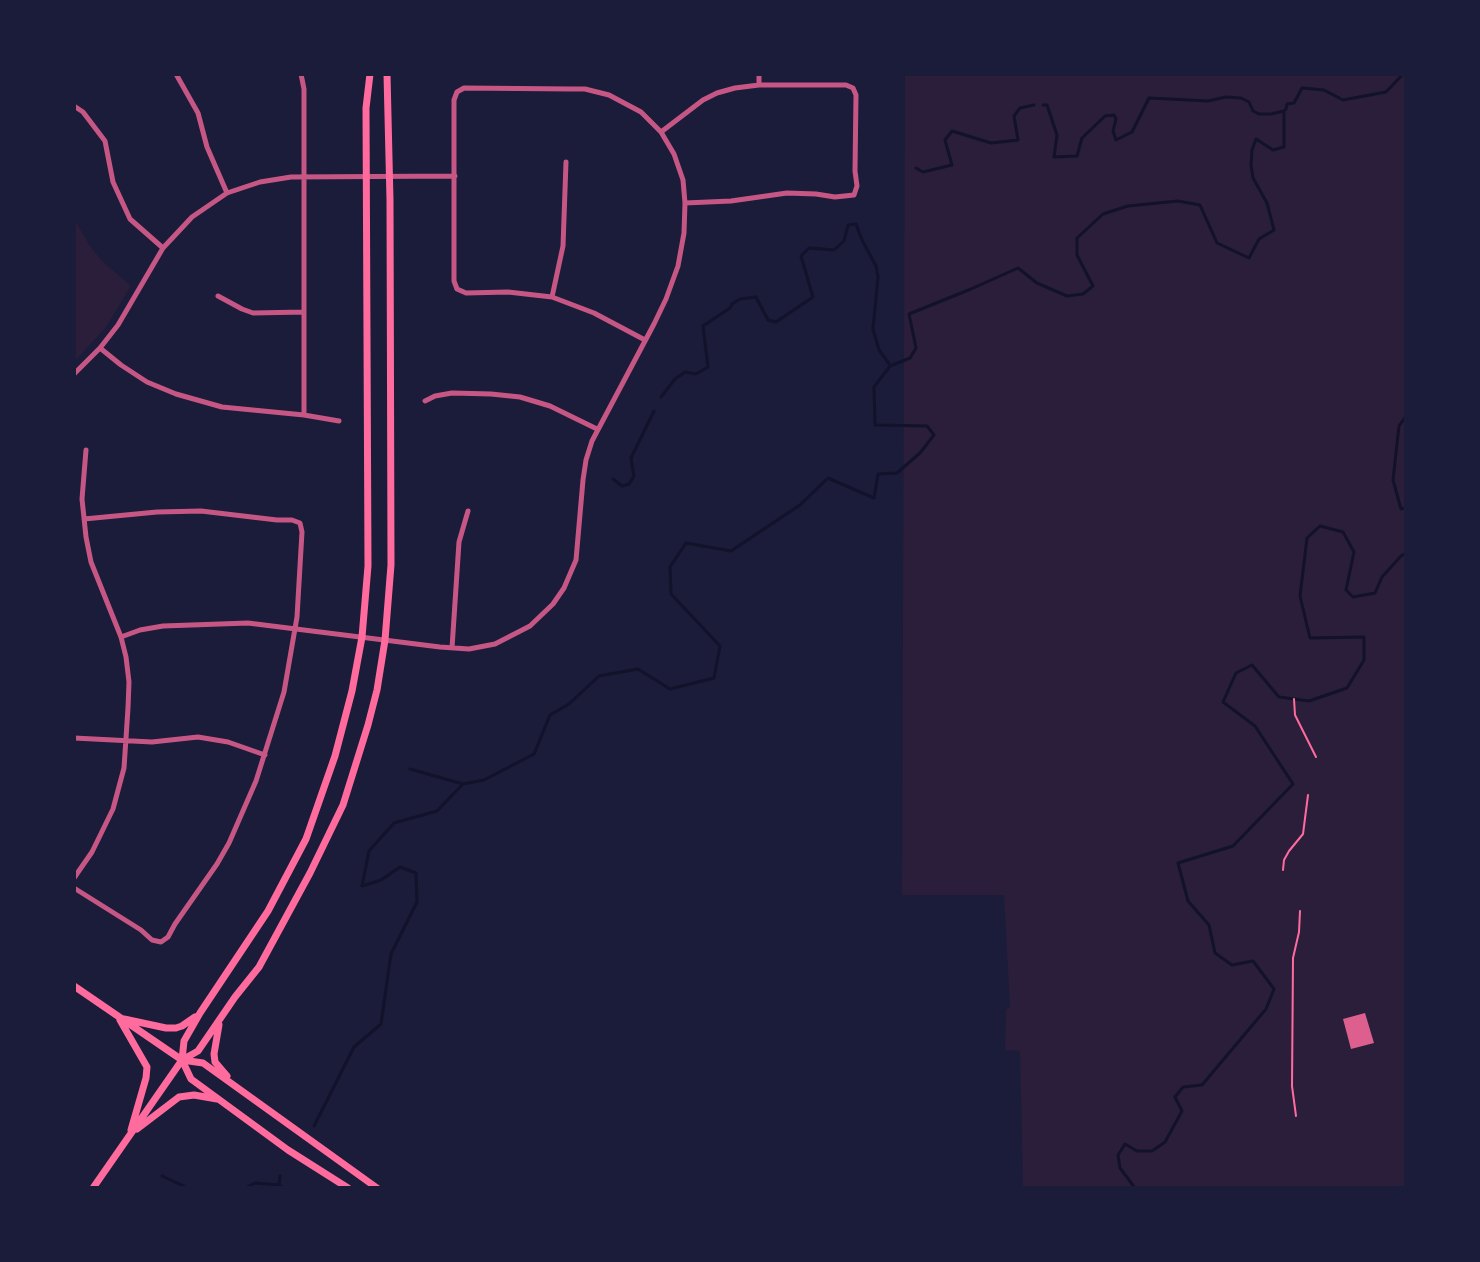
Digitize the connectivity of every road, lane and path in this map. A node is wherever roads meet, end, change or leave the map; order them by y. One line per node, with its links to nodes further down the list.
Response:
1 (176, 74): 14 (street)
2 (301, 74): 11 (street)
3 (370, 74): 12 (main road)
4 (387, 74): 13 (main road)
5 (759, 74): 6 (street)
6 (759, 85): 8 (street); 15 (street)
7 (74, 106): 16 (street)
8 (661, 132): 10 (street); 15 (street)
9 (566, 162): 18 (street)
10 (455, 176): 13 (street); 18 (street)
11 (304, 177): 12 (street); 14 (street); 19 (street)
12 (367, 177): 13 (street); 32 (main road)
13 (389, 177): 33 (main road)
14 (227, 193): 16 (street)
15 (685, 203): 20 (street)
16 (163, 248): 21 (street)
17 (218, 296): 19 (street)
18 (552, 297): 20 (street)
19 (304, 312): 24 (street)
20 (645, 340): 26 (street)
21 (100, 348): 22 (street); 24 (street)
22 (74, 374)
23 (425, 401): 26 (street)
24 (304, 415): 25 (street)
25 (339, 421)
26 (597, 429): 34 (street)
27 (86, 450): 29 (street)
28 (468, 511): 34 (street)
29 (84, 519): 30 (street); 31 (street)
30 (295, 628): 31 (street); 32 (street); 38 (street)
31 (121, 637): 37 (street)
32 (362, 637): 33 (street); 46 (main road)
33 (385, 640): 34 (street); 48 (main road)
34 (452, 648)
35 (1294, 699): 39 (path)
36 (74, 738): 37 (street)
37 (126, 741): 38 (street); 42 (street)
38 (265, 755): 43 (street)
39 (1316, 757)
40 (1308, 795): 41 (path)
41 (1283, 870)
42 (74, 878)
43 (74, 888)
44 (1300, 911): 52 (path)
45 (74, 986): 47 (main road)
46 (200, 1013): 47 (main road); 49 (main road)
47 (118, 1018): 49 (main road); 53 (main road)
48 (220, 1021): 49 (main road); 50 (main road)
49 (182, 1060): 50 (main road); 51 (main road); 53 (main road)
50 (233, 1084): 56 (main road)
51 (221, 1100): 53 (main road); 55 (main road)
52 (1296, 1116)
53 (129, 1136): 54 (main road)
54 (93, 1188)
55 (348, 1188)
56 (377, 1188)

